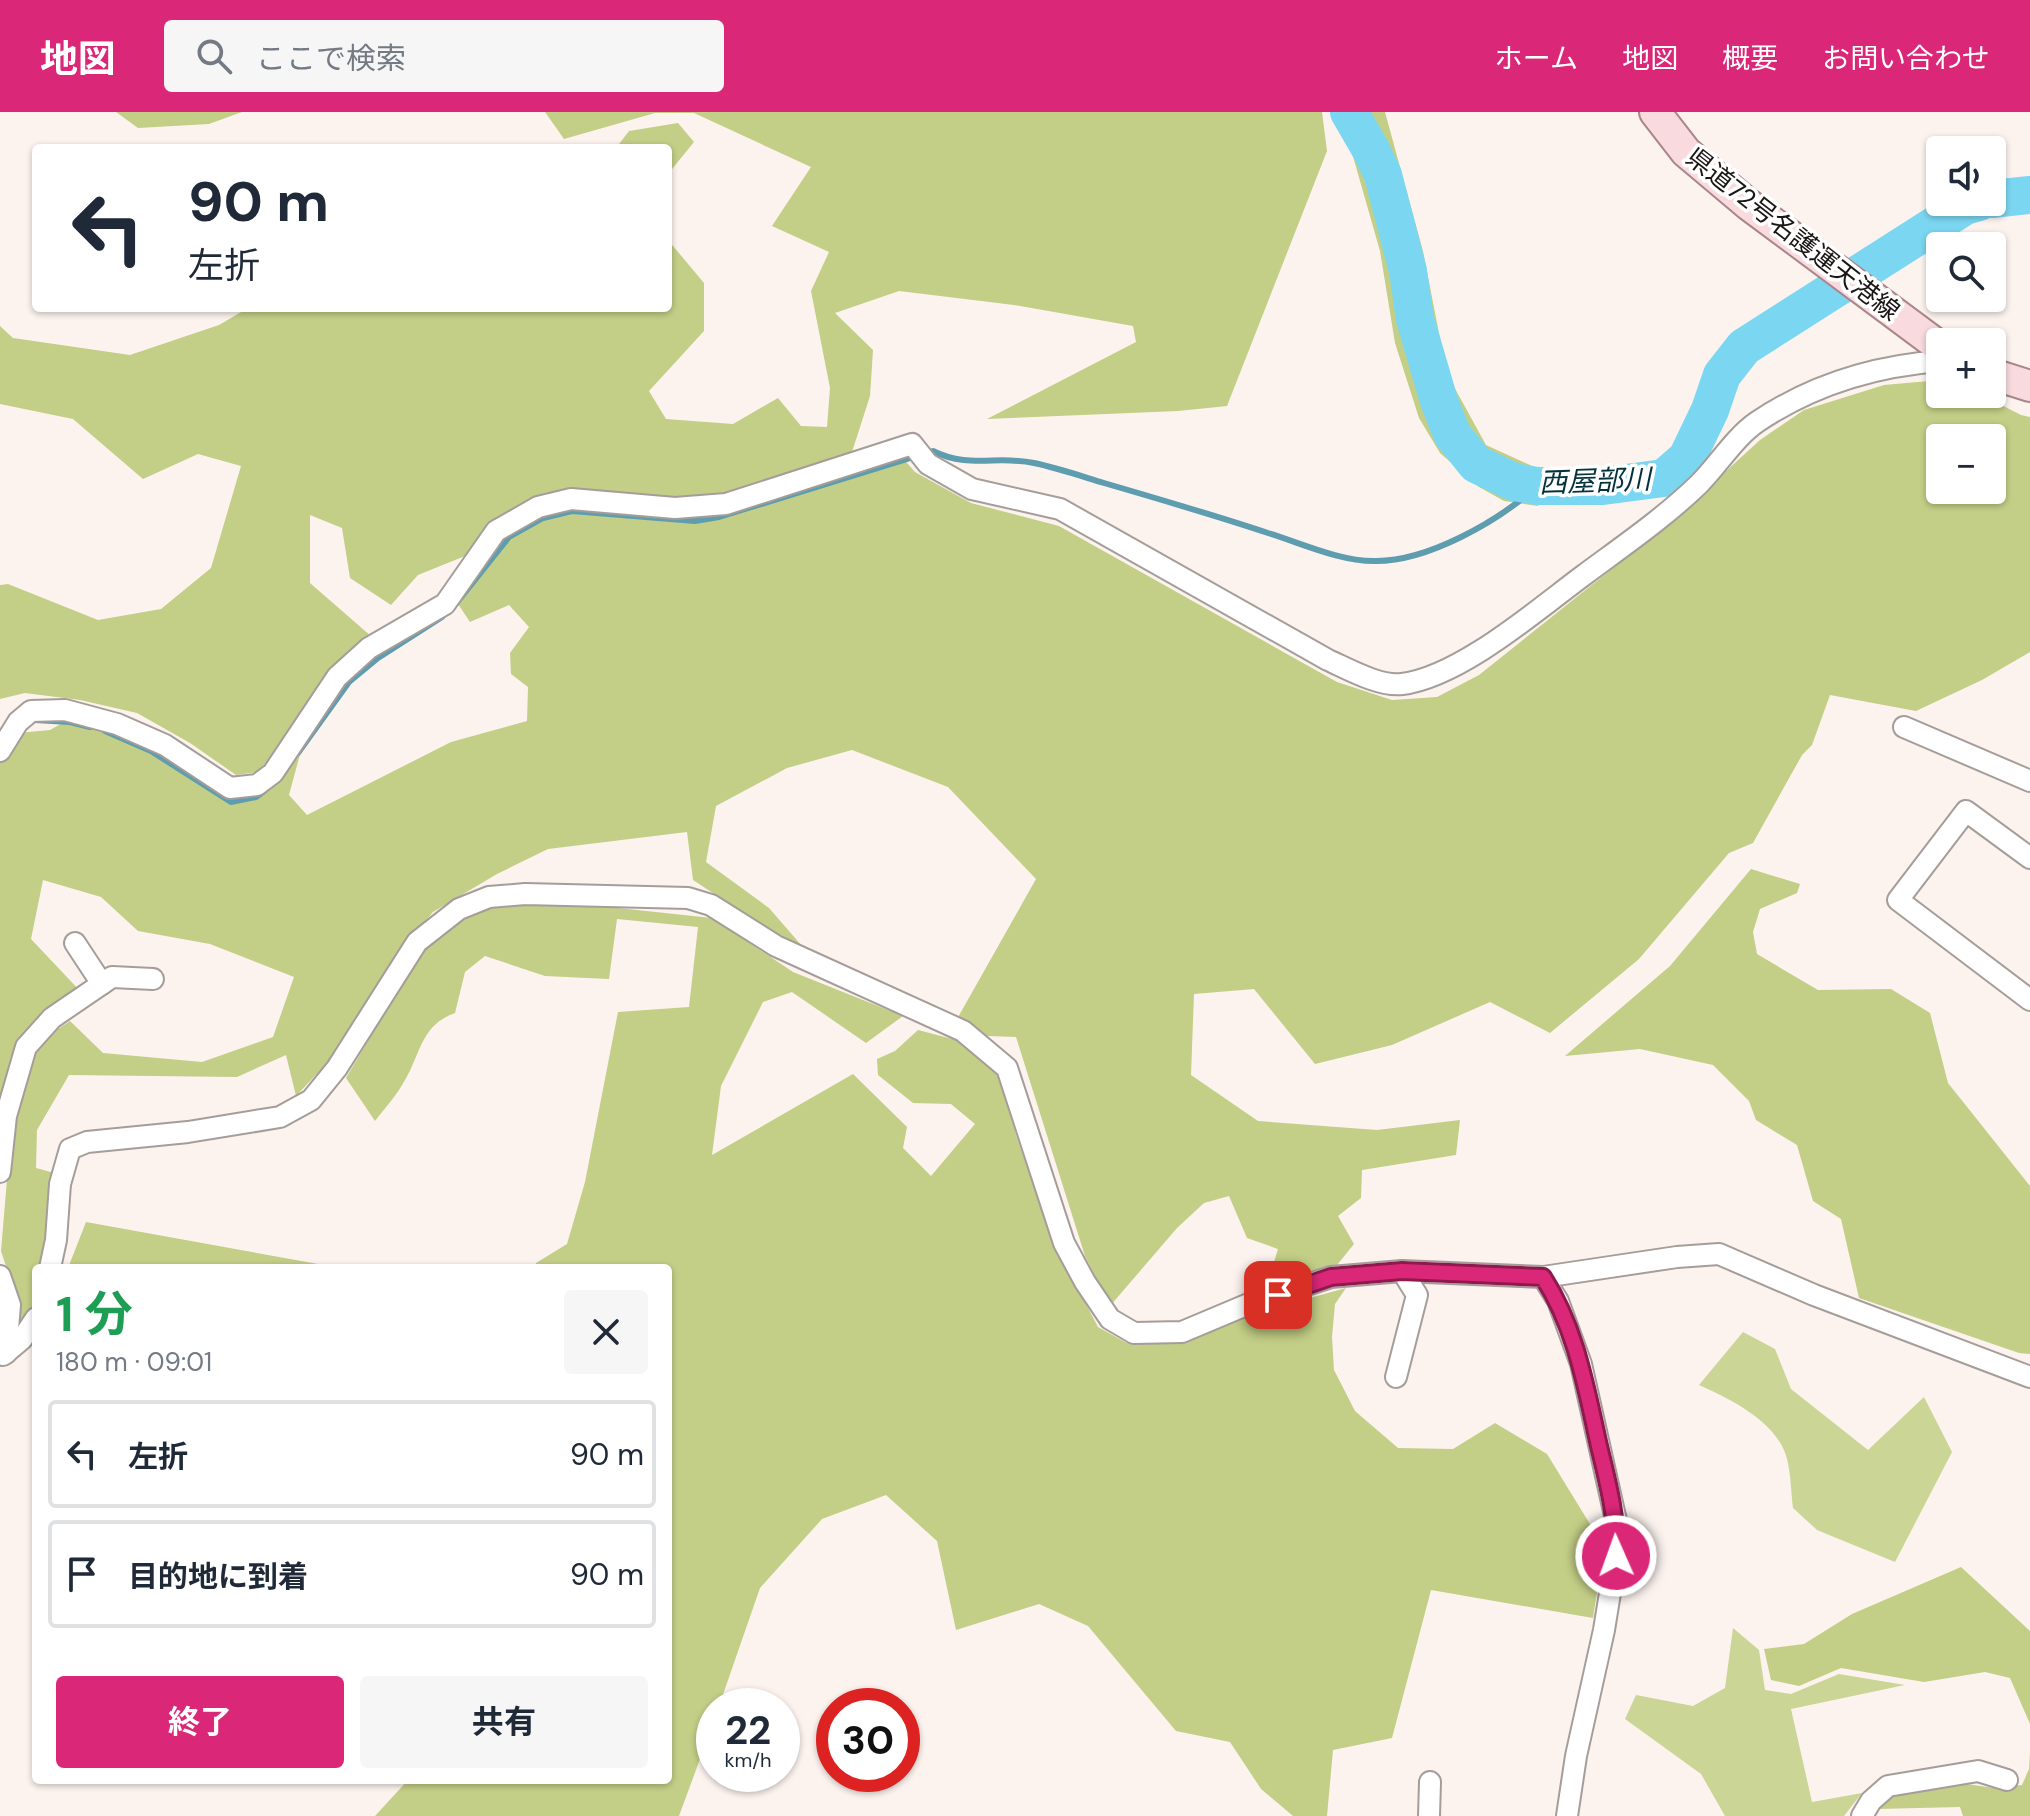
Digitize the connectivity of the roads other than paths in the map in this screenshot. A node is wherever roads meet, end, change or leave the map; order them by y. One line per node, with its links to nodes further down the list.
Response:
1 (1655, 112): 2 (main road, 県道72号名護運天港線)
2 (1926, 337)
3 (1926, 362): 7 (street)
4 (2006, 378): 5 (main road)
5 (2030, 386)
6 (1904, 727): 8 (street)
7 (0, 751)
8 (2030, 781)
9 (2030, 858): 13 (street)
10 (75, 943): 12 (street)
11 (153, 979): 12 (street)
12 (102, 984): 14 (street)
13 (2030, 1000)
14 (0, 1172)
15 (51, 1264): 16 (street)
16 (1402, 1271): 18 (street); 21 (street)
17 (0, 1276): 20 (street)
18 (1543, 1277): 22 (street); 26 (street)
19 (32, 1324): 20 (street)
20 (3, 1355)
21 (1396, 1377)
22 (2030, 1377)
23 (2007, 1780): 27 (street)
24 (1430, 1782): 25 (street)
25 (1429, 1816)
26 (1567, 1816)
27 (1862, 1816)

